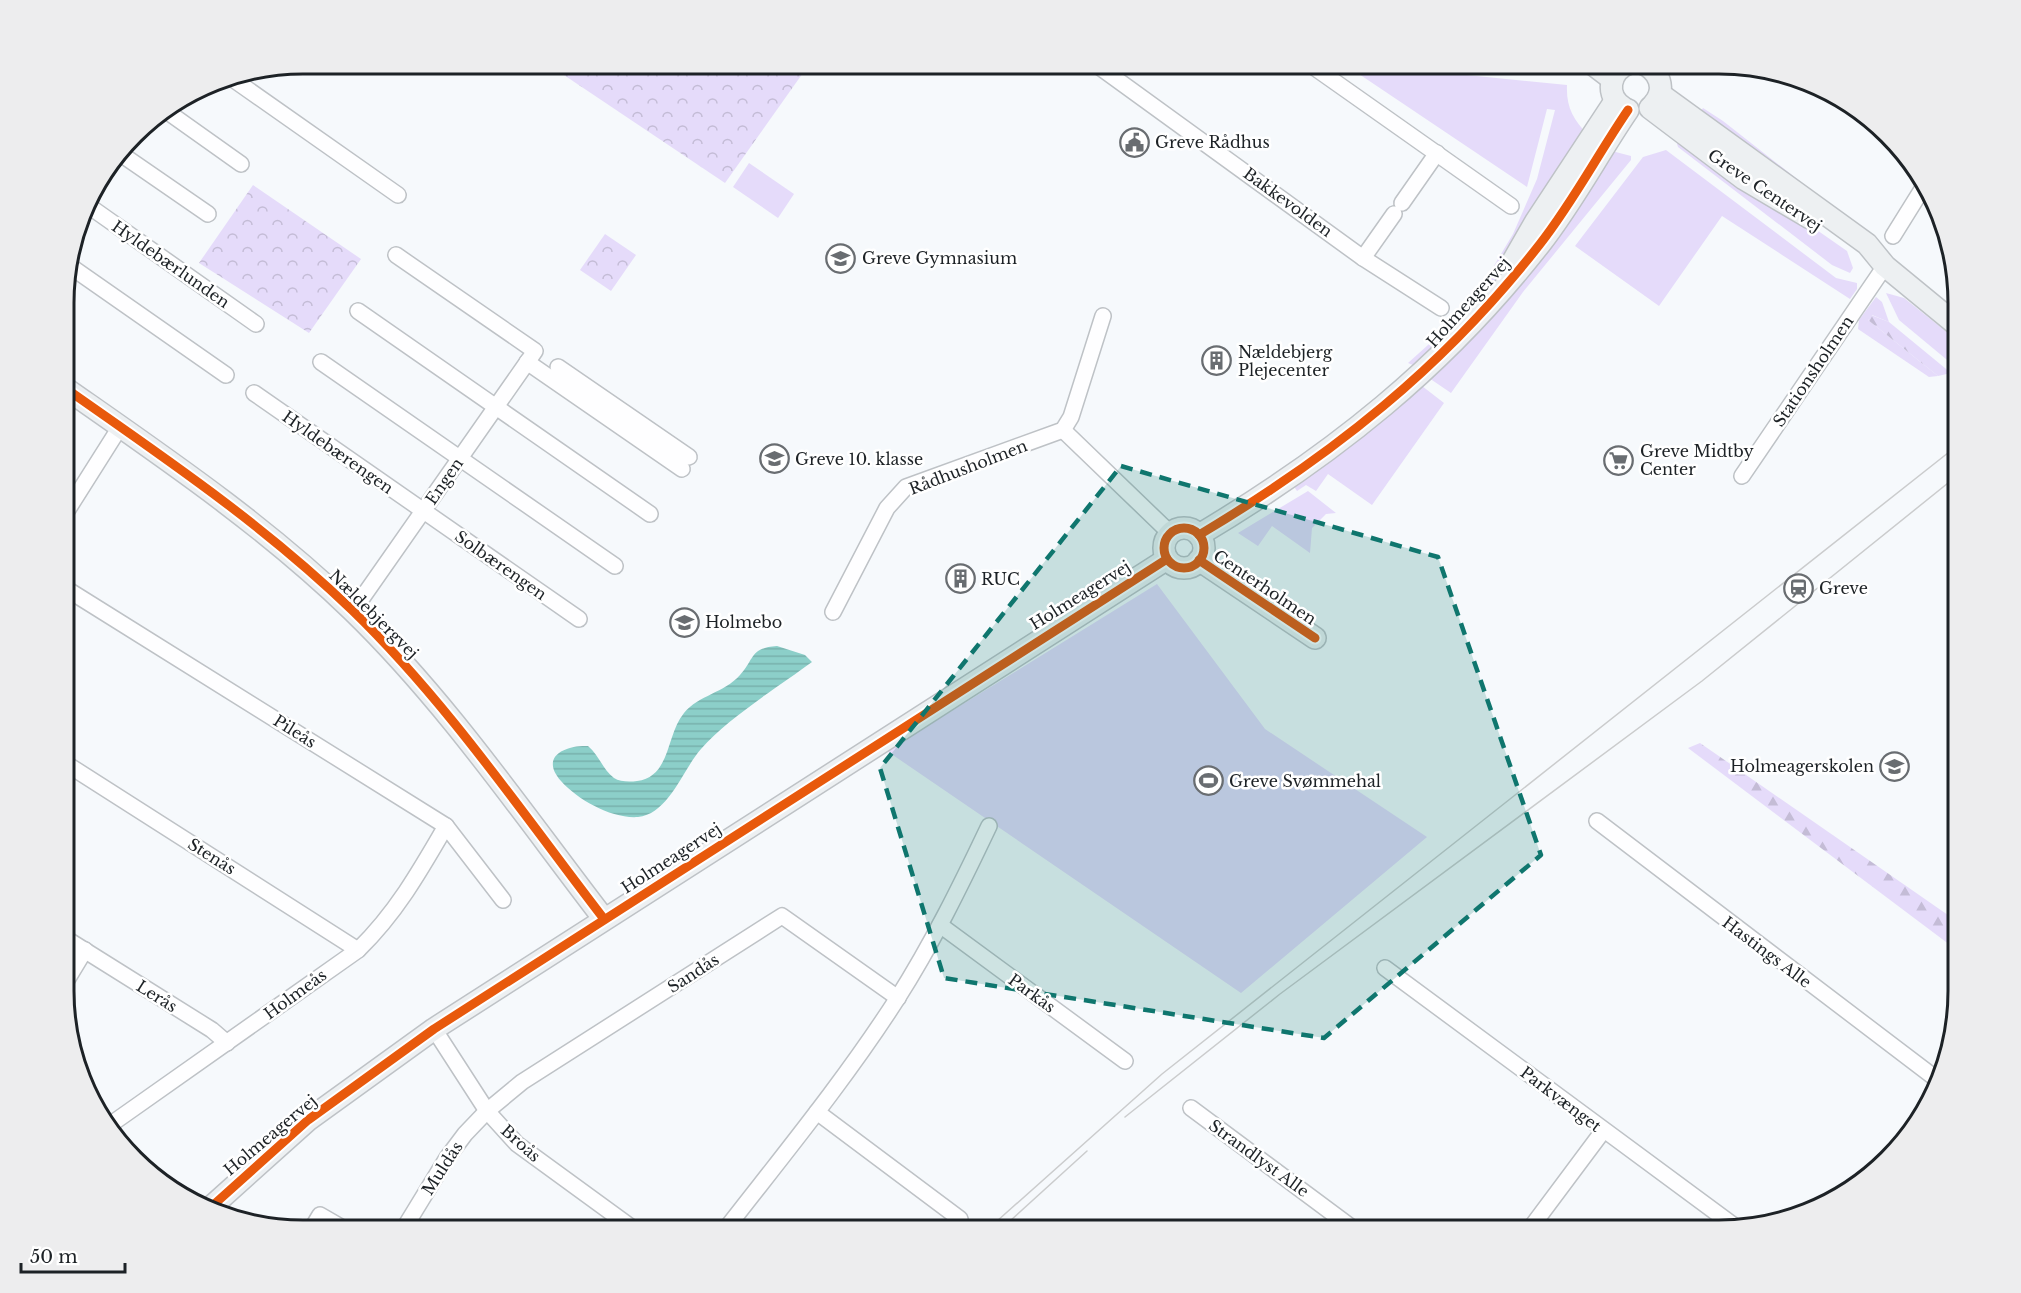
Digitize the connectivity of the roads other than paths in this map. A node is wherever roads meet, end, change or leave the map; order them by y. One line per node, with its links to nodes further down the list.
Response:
1 (1109, 74): 19 (street, Bakkevolden)
2 (1324, 74): 9 (street)
3 (1629, 74): 7 (street)
4 (1650, 74): 6 (street)
5 (238, 83): 13 (street)
6 (1655, 101): 7 (street); 20 (street, Greve Centervej)
7 (1621, 105): 42 (street, Holmeagervej)
8 (172, 115): 11 (street)
9 (1437, 153): 14 (street); 19 (street)
10 (126, 157): 16 (street)
11 (241, 164)
12 (1920, 193): 17 (street)
13 (398, 195)
14 (1511, 206)
15 (93, 209): 26 (street, Hyldebærlunden)
16 (208, 214)
17 (1893, 236)
18 (396, 255): 27 (street)
19 (1363, 258): 22 (street, Bakkevolden)
20 (1885, 266): 25 (street, Greve Centervej); 37 (street, Stationsholmen)
21 (76, 270): 30 (street)
22 (1440, 308)
23 (358, 311): 33 (street)
24 (1103, 316): 35 (street)
25 (1948, 318)
26 (256, 324)
27 (531, 356): 29 (street); 33 (street, Engen)
28 (321, 362): 36 (street)
29 (558, 367)
30 (226, 375)
31 (254, 393): 39 (street, Hyldebærengen)
32 (74, 394): 34 (street, Nældebjergvej)
33 (496, 407): 36 (street, Engen); 40 (street)
34 (120, 427): 38 (street); 47 (street, Nældebjergvej)
35 (1063, 430): 41 (street); 48 (street, Rådhusholmen)
36 (460, 458): 39 (street, Engen); 45 (street)
37 (1742, 476)
38 (74, 500)
39 (423, 511): 47 (street, Engen); 49 (street, Solbærengen)
40 (650, 514)
41 (1170, 533): 42 (street); 43 (street)
42 (1199, 535): 44 (street)
43 (1167, 558): 44 (street); 56 (street, Holmeagervej)
44 (1199, 560): 50 (street, Centerholmen)
45 (615, 566)
46 (74, 594): 53 (street, Pileås)
47 (353, 611): 56 (street, Nældebjergvej)
48 (832, 612)
49 (579, 619)
50 (1315, 638)
51 (74, 769): 60 (street, Stenås)
52 (1597, 821): 67 (street, Hastings Alle)
53 (446, 826): 55 (street, Pileås); 60 (street, Holmeås)
54 (989, 826): 57 (street)
55 (503, 900)
56 (604, 919): 64 (street, Holmeagervej)
57 (940, 926): 63 (street); 66 (street, Parkås)
58 (74, 943): 59 (street, Lerås)
59 (85, 950): 61 (street); 65 (street, Lerås)
60 (358, 950): 65 (street, Holmeås)
61 (74, 968)
62 (1385, 969): 72 (street, Parkvænget)
63 (898, 998): 69 (street, Sandås); 70 (street)
64 (434, 1029): 69 (street, Broås); 73 (street, Holmeagervej)
65 (227, 1043): 71 (street, Holmeås)
66 (1125, 1060)
67 (1931, 1075)
68 (1191, 1108): 80 (street, Strandlyst Alle)
69 (487, 1111): 77 (street, Muldås); 78 (street, Broås)
70 (817, 1112): 74 (street); 79 (street)
71 (115, 1122)
72 (1603, 1131): 81 (street); 82 (street, Parkvænget)
73 (216, 1202)
74 (960, 1219)
75 (317, 1220): 76 (street)
76 (329, 1220)
77 (409, 1220)
78 (621, 1220)
79 (733, 1220)
80 (1342, 1220)
81 (1536, 1220)
82 (1725, 1220)

